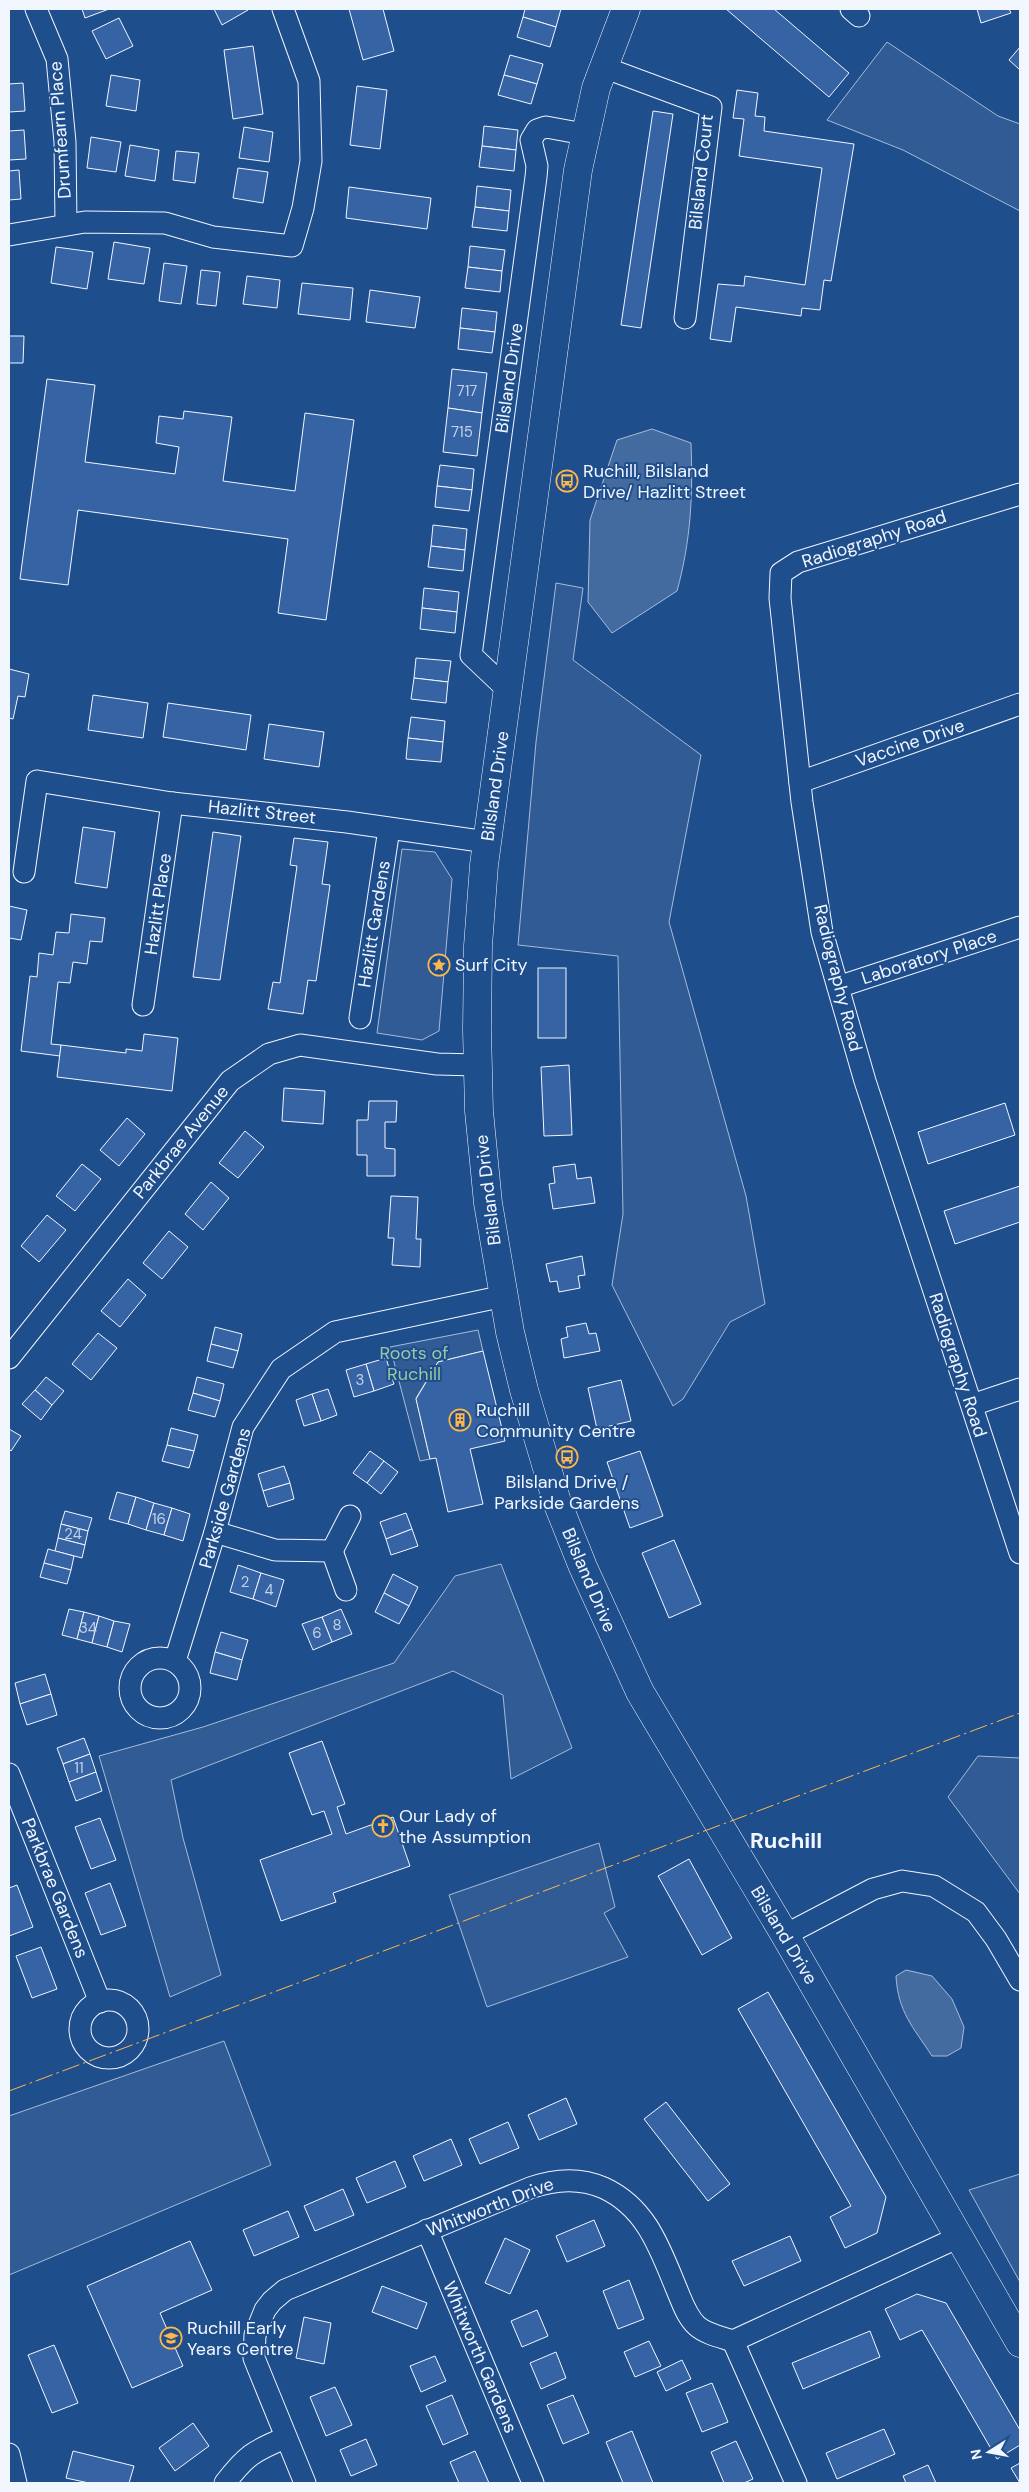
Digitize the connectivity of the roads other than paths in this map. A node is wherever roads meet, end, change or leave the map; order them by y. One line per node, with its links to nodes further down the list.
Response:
1 (36, 9): 6 (street, Drumfearn Place)
2 (283, 9): 6 (street)
3 (626, 9): 4 (main road, Bilsland Drive)
4 (603, 68): 5 (main road, Bilsland Drive); 8 (street, Bilsland Court)
5 (584, 134): 10 (main road, Bilsland Drive); 10 (street, Bilsland Drive)
6 (66, 224): 7 (street)
7 (9, 235)
8 (685, 318)
9 (1020, 494): 12 (street, Radiography Road)
10 (508, 690): 15 (main road, Bilsland Drive)
11 (1020, 704): 12 (street, Vaccine Drive)
12 (800, 782): 18 (street, Radiography Road)
13 (172, 803): 14 (street, Hazlitt Street); 16 (street, Hazlitt Street); 19 (street, Hazlitt Place)
14 (389, 829): 15 (street, Hazlitt Street); 20 (street, Hazlitt Gardens)
15 (487, 842): 21 (main road, Bilsland Drive)
16 (24, 872)
17 (1020, 927): 18 (street, Laboratory Place)
18 (838, 987): 25 (street, Radiography Road)
19 (143, 1004)
20 (360, 1018)
21 (477, 1065): 22 (main road, Bilsland Drive); 23 (street, Parkbrae Avenue)
22 (504, 1296): 28 (street, Parkside Gardens); 34 (main road, Bilsland Drive)
23 (9, 1358)
24 (1020, 1389): 25 (street)
25 (972, 1405): 27 (street, Radiography Road)
26 (350, 1516): 29 (street)
27 (1015, 1517): 30 (street, Radiography Road)
28 (215, 1532): 29 (street); 32 (street, Parkside Gardens)
29 (332, 1551): 31 (street)
30 (1020, 1553)
31 (346, 1590)
32 (175, 1661)
33 (9, 1774): 36 (street, Parkbrae Gardens)
34 (785, 1936): 35 (street); 38 (main road, Bilsland Drive)
35 (1020, 1980)
36 (100, 2002)
37 (427, 2230): 39 (street, Whitworth Drive); 41 (street, Whitworth Drive); 46 (street, Whitworth Gardens)
38 (960, 2237): 39 (street); 40 (main road, Bilsland Drive)
39 (732, 2341): 47 (street)
40 (1020, 2343)
41 (285, 2438): 44 (street); 45 (street)
42 (9, 2454): 43 (street)
43 (16, 2483)
44 (225, 2483)
45 (305, 2483)
46 (533, 2483)
47 (796, 2483)

